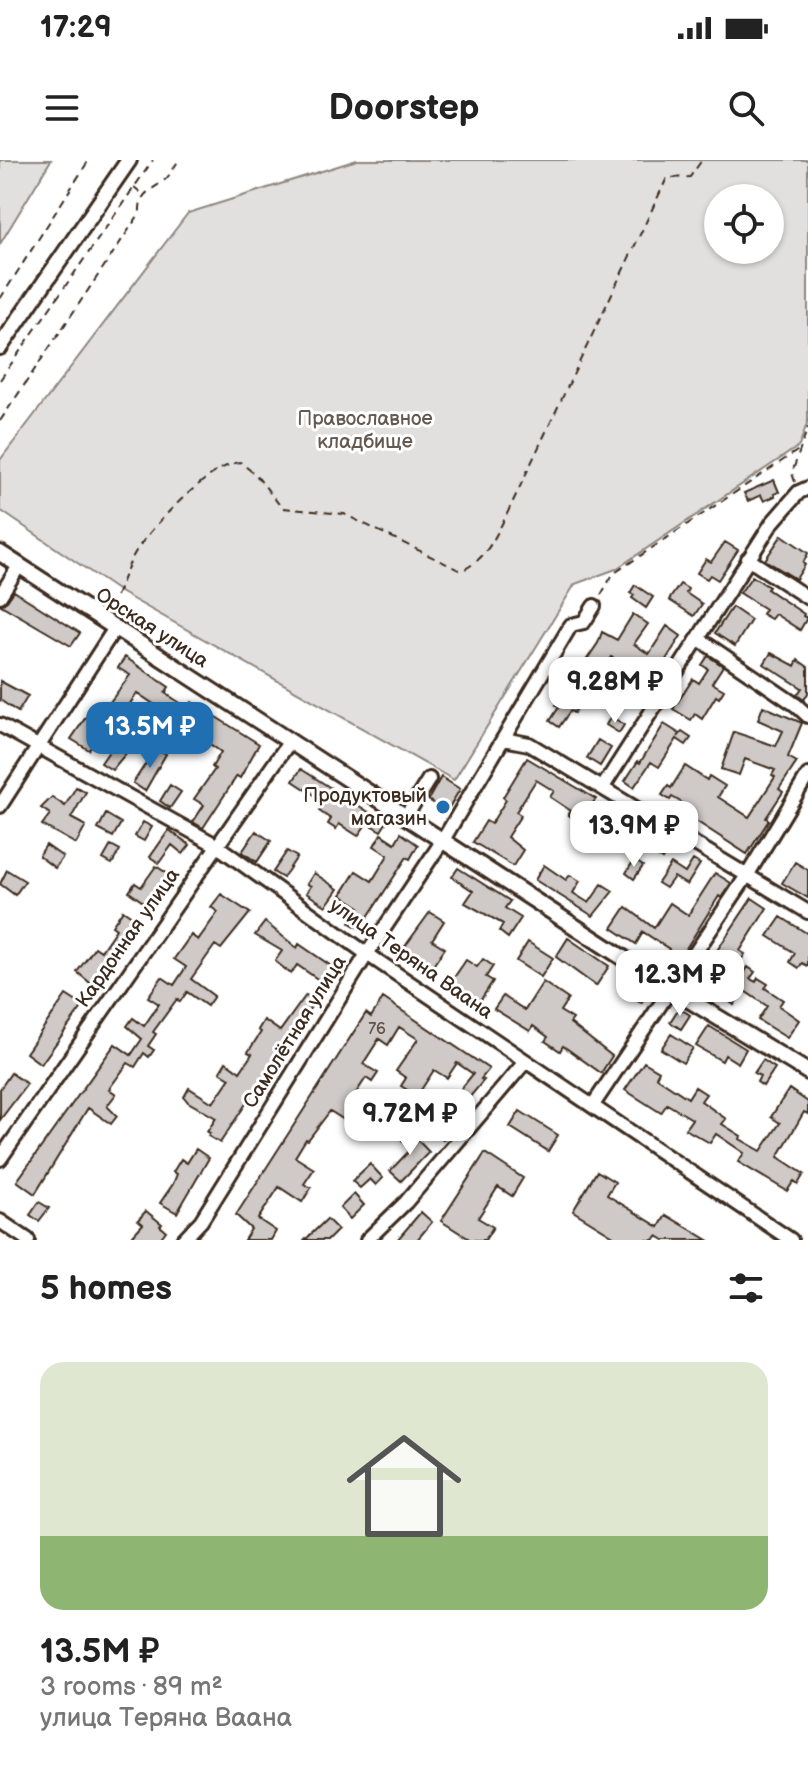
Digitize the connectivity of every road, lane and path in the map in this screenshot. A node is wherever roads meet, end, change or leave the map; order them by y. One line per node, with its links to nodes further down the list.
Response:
1 (89, 160): 8 (path)
2 (129, 160): 9 (main road)
3 (153, 160): 6 (path)
4 (179, 160): 7 (path)
5 (702, 160): 21 (path)
6 (134, 187): 7 (path); 10 (path)
7 (145, 195): 11 (path)
8 (0, 299)
9 (0, 347)
10 (0, 380)
11 (0, 421)
12 (808, 427): 13 (path)
13 (800, 449): 14 (path); 20 (path)
14 (804, 490): 16 (street)
15 (0, 553): 17 (main road, Орская улица)
16 (748, 559): 19 (street); 23 (street)
17 (19, 566): 18 (street); 21 (main road, Орская улица)
18 (0, 596)
19 (808, 598)
20 (594, 606): 26 (street, Самолётная улица)
21 (102, 619): 22 (main road, Орская улица)
22 (115, 628): 27 (main road, Орская улица); 28 (street)
23 (699, 639): 24 (street); 31 (street)
24 (808, 716)
25 (0, 725): 28 (street, улица Теряна Ваана)
26 (503, 739): 31 (street); 34 (street, Самолётная улица)
27 (290, 741): 33 (main road, Орская улица); 35 (street, Кардонная улица)
28 (39, 745): 32 (street); 35 (street, улица Теряна Ваана)
29 (808, 775): 36 (street)
30 (429, 779): 33 (street)
31 (603, 787): 36 (street)
32 (0, 806)
33 (406, 816): 34 (main road, Орская улица)
34 (443, 840): 38 (street, Самолётная улица); 39 (main road, Орская улица)
35 (216, 845): 38 (street, улица Теряна Ваана); 43 (street, Кардонная улица)
36 (748, 874): 37 (street); 39 (street)
37 (808, 912)
38 (367, 954): 40 (street, улица Теряна Ваана); 46 (street, Самолётная улица)
39 (671, 989): 41 (main road, Орская улица); 42 (street)
40 (525, 1062): 42 (street, улица Теряна Ваана); 47 (street)
41 (808, 1072)
42 (593, 1105): 48 (street, улица Теряна Ваана)
43 (0, 1159)
44 (0, 1221): 45 (street)
45 (28, 1240)
46 (183, 1240)
47 (367, 1240)
48 (791, 1240)

